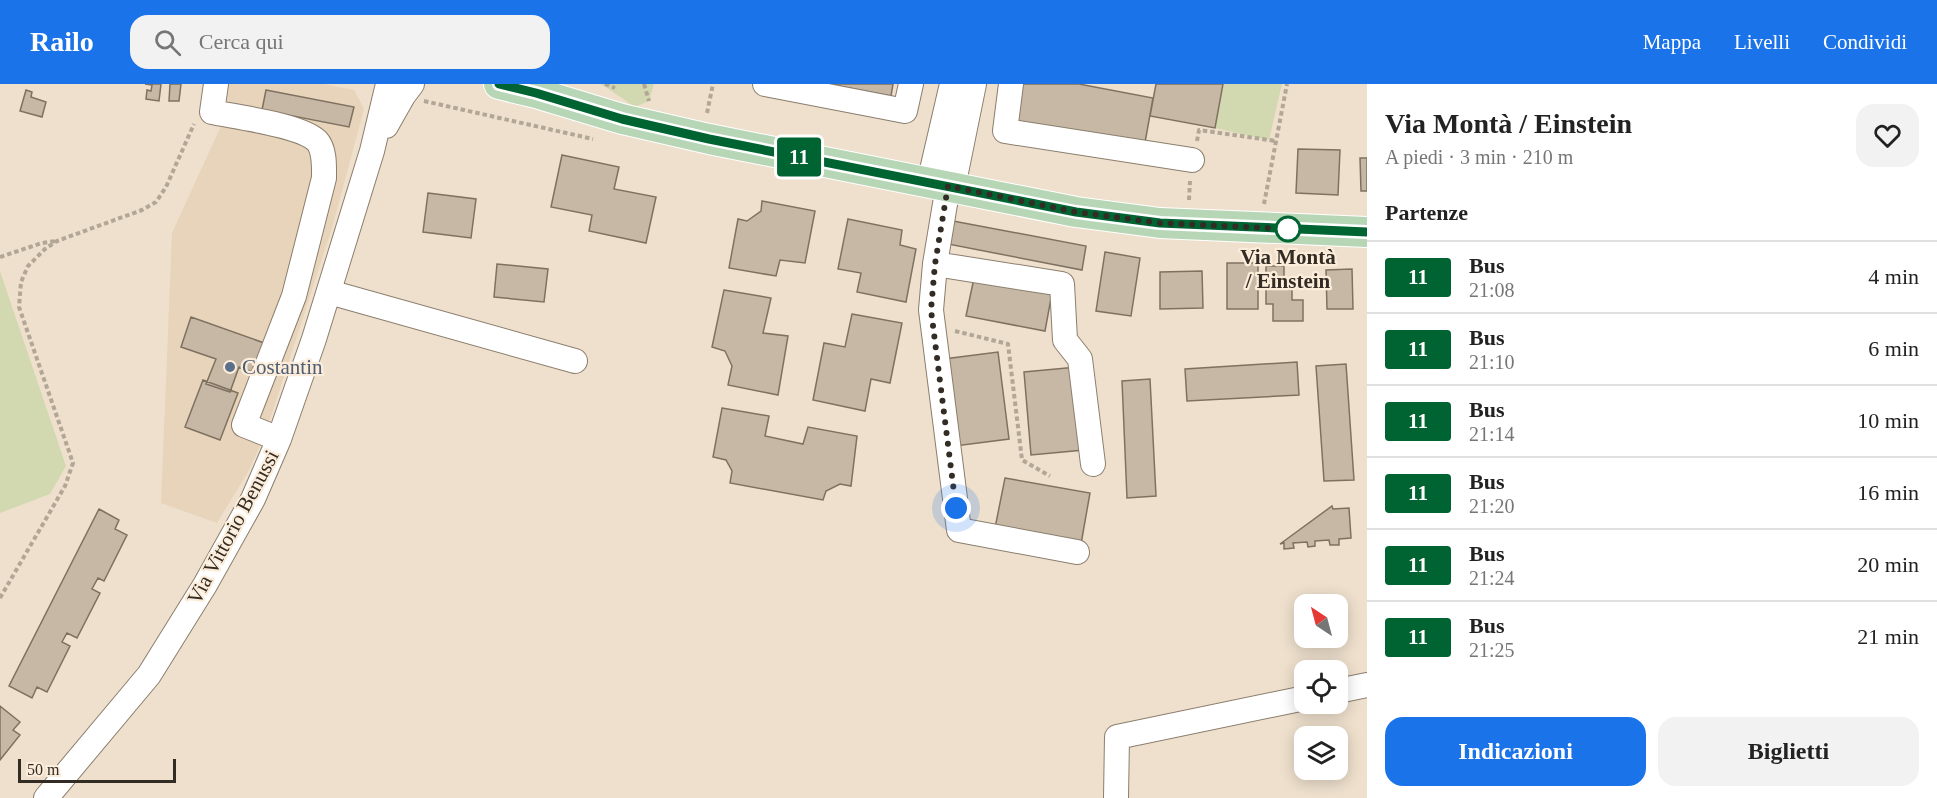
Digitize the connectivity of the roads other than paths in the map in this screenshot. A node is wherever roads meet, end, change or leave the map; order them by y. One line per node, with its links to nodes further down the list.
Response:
1 (216, 84): 17 (street)
2 (388, 84): 12 (street, Via Vittorio Benussi)
3 (498, 84): 11 (main road)
4 (568, 84): 11 (main road)
5 (765, 84): 6 (street)
6 (911, 84)
7 (952, 84): 14 (street)
8 (974, 84): 14 (street)
9 (1011, 84): 13 (street)
10 (415, 92): 12 (street, Via Vittorio Benussi)
11 (627, 102): 14 (main road)
12 (372, 151): 18 (street, Via Vittorio Benussi)
13 (1192, 160)
14 (944, 185): 15 (main road); 16 (street)
15 (1367, 232)
16 (935, 264): 21 (street); 22 (street)
17 (294, 296): 18 (street); 20 (street)
18 (327, 298): 19 (street); 20 (street, Via Vittorio Benussi)
19 (575, 360)
20 (279, 439): 26 (street, Via Vittorio Benussi)
21 (1093, 464)
22 (1077, 552)
23 (1367, 685): 24 (street)
24 (1348, 689)
25 (1294, 700): 27 (street)
26 (46, 798)
27 (1116, 798)

